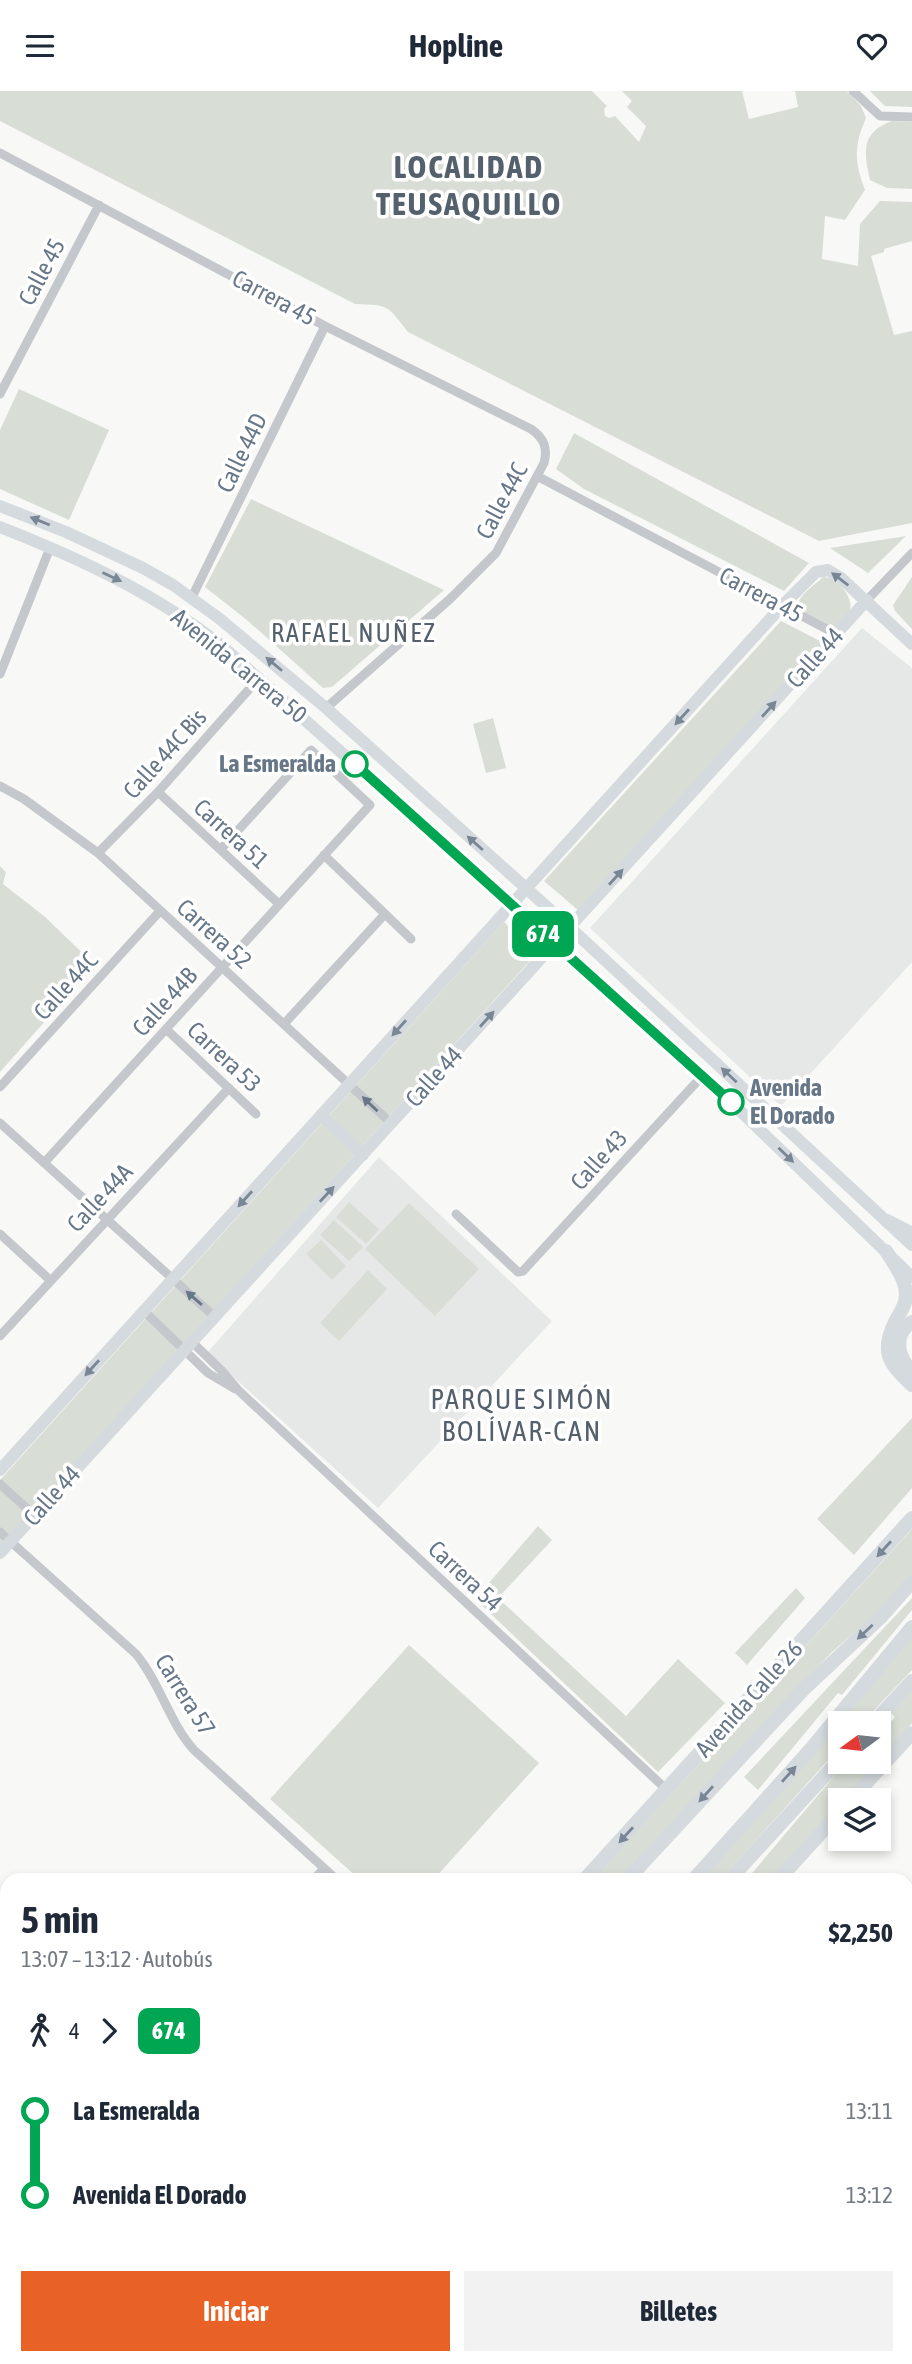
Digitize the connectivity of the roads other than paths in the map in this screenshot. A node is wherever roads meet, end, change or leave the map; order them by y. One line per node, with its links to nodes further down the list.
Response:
1 (853, 91): 2 (street)
2 (912, 117)
3 (0, 153): 4 (street, Carrera 45)
4 (99, 205): 5 (street, Carrera 45); 6 (street, Calle 45)
5 (325, 326): 7 (street, Carrera 45); 13 (street, Calle 44D)
6 (0, 394)
7 (545, 446): 8 (street, Calle 44C)
8 (537, 476): 15 (street, Carrera 45); 20 (street, Calle 44C)
9 (0, 506): 13 (street, Avenida Carrera 50, one-way to 9)
10 (0, 527): 11 (street, Avenida Carrera 50)
11 (50, 548): 18 (street); 19 (street, Avenida Carrera 50, one-way to 19)
12 (912, 553): 14 (street)
13 (192, 597): 20 (street, Avenida Carrera 50, one-way to 13)
14 (867, 600): 15 (street, Carrera 45, one-way to 15); 16 (street, Calle 44); 17 (street, Carrera 45)
15 (781, 607): 16 (street, Carrera 45); 27 (street, one-way to 27)
16 (836, 634): 32 (street, Calle 44, one-way to 16)
17 (912, 644)
18 (0, 674)
19 (259, 678): 22 (street, Calle 44C Bis); 29 (street, Avenida Carrera 50)
20 (327, 708): 27 (street, Avenida Carrera 50, one-way to 20)
21 (0, 786): 25 (street, Carrera 52)
22 (158, 792): 24 (street, Carrera 51); 25 (street, Calle 44C Bis)
23 (370, 805): 24 (street, Avenida Carrera 50); 26 (street, Calle 44B)
24 (220, 849): 28 (street, Carrera 51)
25 (98, 853): 30 (street, Carrera 52)
26 (324, 856): 28 (street, Calle 44B); 31 (street)
27 (526, 889): 29 (street); 32 (street, Avenida Carrera 50)
28 (279, 904): 35 (street, Calle 44B)
29 (511, 905): 34 (street, Avenida Carrera 50); 39 (street, one-way to 39)
30 (160, 911): 35 (street, Carrera 52); 40 (street, Calle 44C)
31 (385, 914): 33 (street); 36 (street)
32 (569, 928): 34 (street, Calle 44); 50 (street, Avenida Carrera 50, one-way to 32)
33 (411, 939)
34 (555, 944): 38 (street, Avenida Carrera 50); 45 (street, Calle 44, one-way to 34)
35 (222, 967): 36 (street, Carrera 52); 37 (street, Calle 44B)
36 (284, 1024): 39 (street, Carrera 52)
37 (166, 1029): 41 (street, Carrera 53); 47 (street, Calle 44B)
38 (703, 1075): 48 (street, Calle 43); 54 (street, Avenida Carrera 50, one-way to 54)
39 (349, 1083): 43 (street); 45 (street, Carrera 52, one-way to 39)
40 (0, 1087)
41 (229, 1087): 42 (street, Carrera 53); 49 (street, Calle 44A)
42 (256, 1114)
43 (321, 1115): 46 (street); 56 (street, one-way to 56)
44 (0, 1123): 47 (street)
45 (391, 1124): 46 (street, Calle 44)
46 (363, 1155): 59 (street, Calle 44, one-way to 46)
47 (44, 1163): 49 (street)
48 (456, 1214)
49 (107, 1220): 56 (street); 57 (street, Calle 44A)
50 (887, 1221): 52 (main road); 53 (street, Avenida Carrera 50)
51 (0, 1234): 57 (street)
52 (912, 1234)
53 (912, 1245)
54 (886, 1251): 55 (street, Avenida Carrera 50); 64 (main road)
55 (912, 1277)
56 (172, 1279): 58 (street); 59 (street, one-way to 56)
57 (50, 1280): 61 (street, Calle 44A)
58 (144, 1311): 62 (street, Carrera 54); 65 (street, one-way to 65)
59 (215, 1317): 62 (street, Calle 44)
60 (912, 1322): 63 (main road)
61 (0, 1336)
62 (188, 1346): 67 (street, Calle 44); 79 (street, Carrera 54)
63 (912, 1371)
64 (912, 1385)
65 (0, 1470)
66 (0, 1484): 67 (street)
67 (34, 1515): 70 (street, Calle 44)
68 (912, 1518): 79 (main road, Avenida Calle 26, one-way to 79)
69 (0, 1532): 70 (street, Carrera 57)
70 (11, 1541): 71 (street, Calle 44); 81 (street, Carrera 57)
71 (0, 1553)
72 (912, 1582): 85 (main road, Avenida Calle 26, one-way to 85)
73 (912, 1627): 86 (main road, one-way to 73)
74 (912, 1681): 75 (main road)
75 (884, 1711)
76 (912, 1733): 78 (main road)
77 (828, 1772): 87 (main road)
78 (862, 1788)
79 (667, 1790): 84 (main road, Avenida Calle 26, one-way to 84)
80 (828, 1825): 88 (main road)
81 (324, 1869): 82 (street); 83 (street, Carrera 57)
82 (320, 1873)
83 (329, 1873)
84 (591, 1873)
85 (634, 1873)
86 (699, 1873)
87 (736, 1873)
88 (784, 1873)

